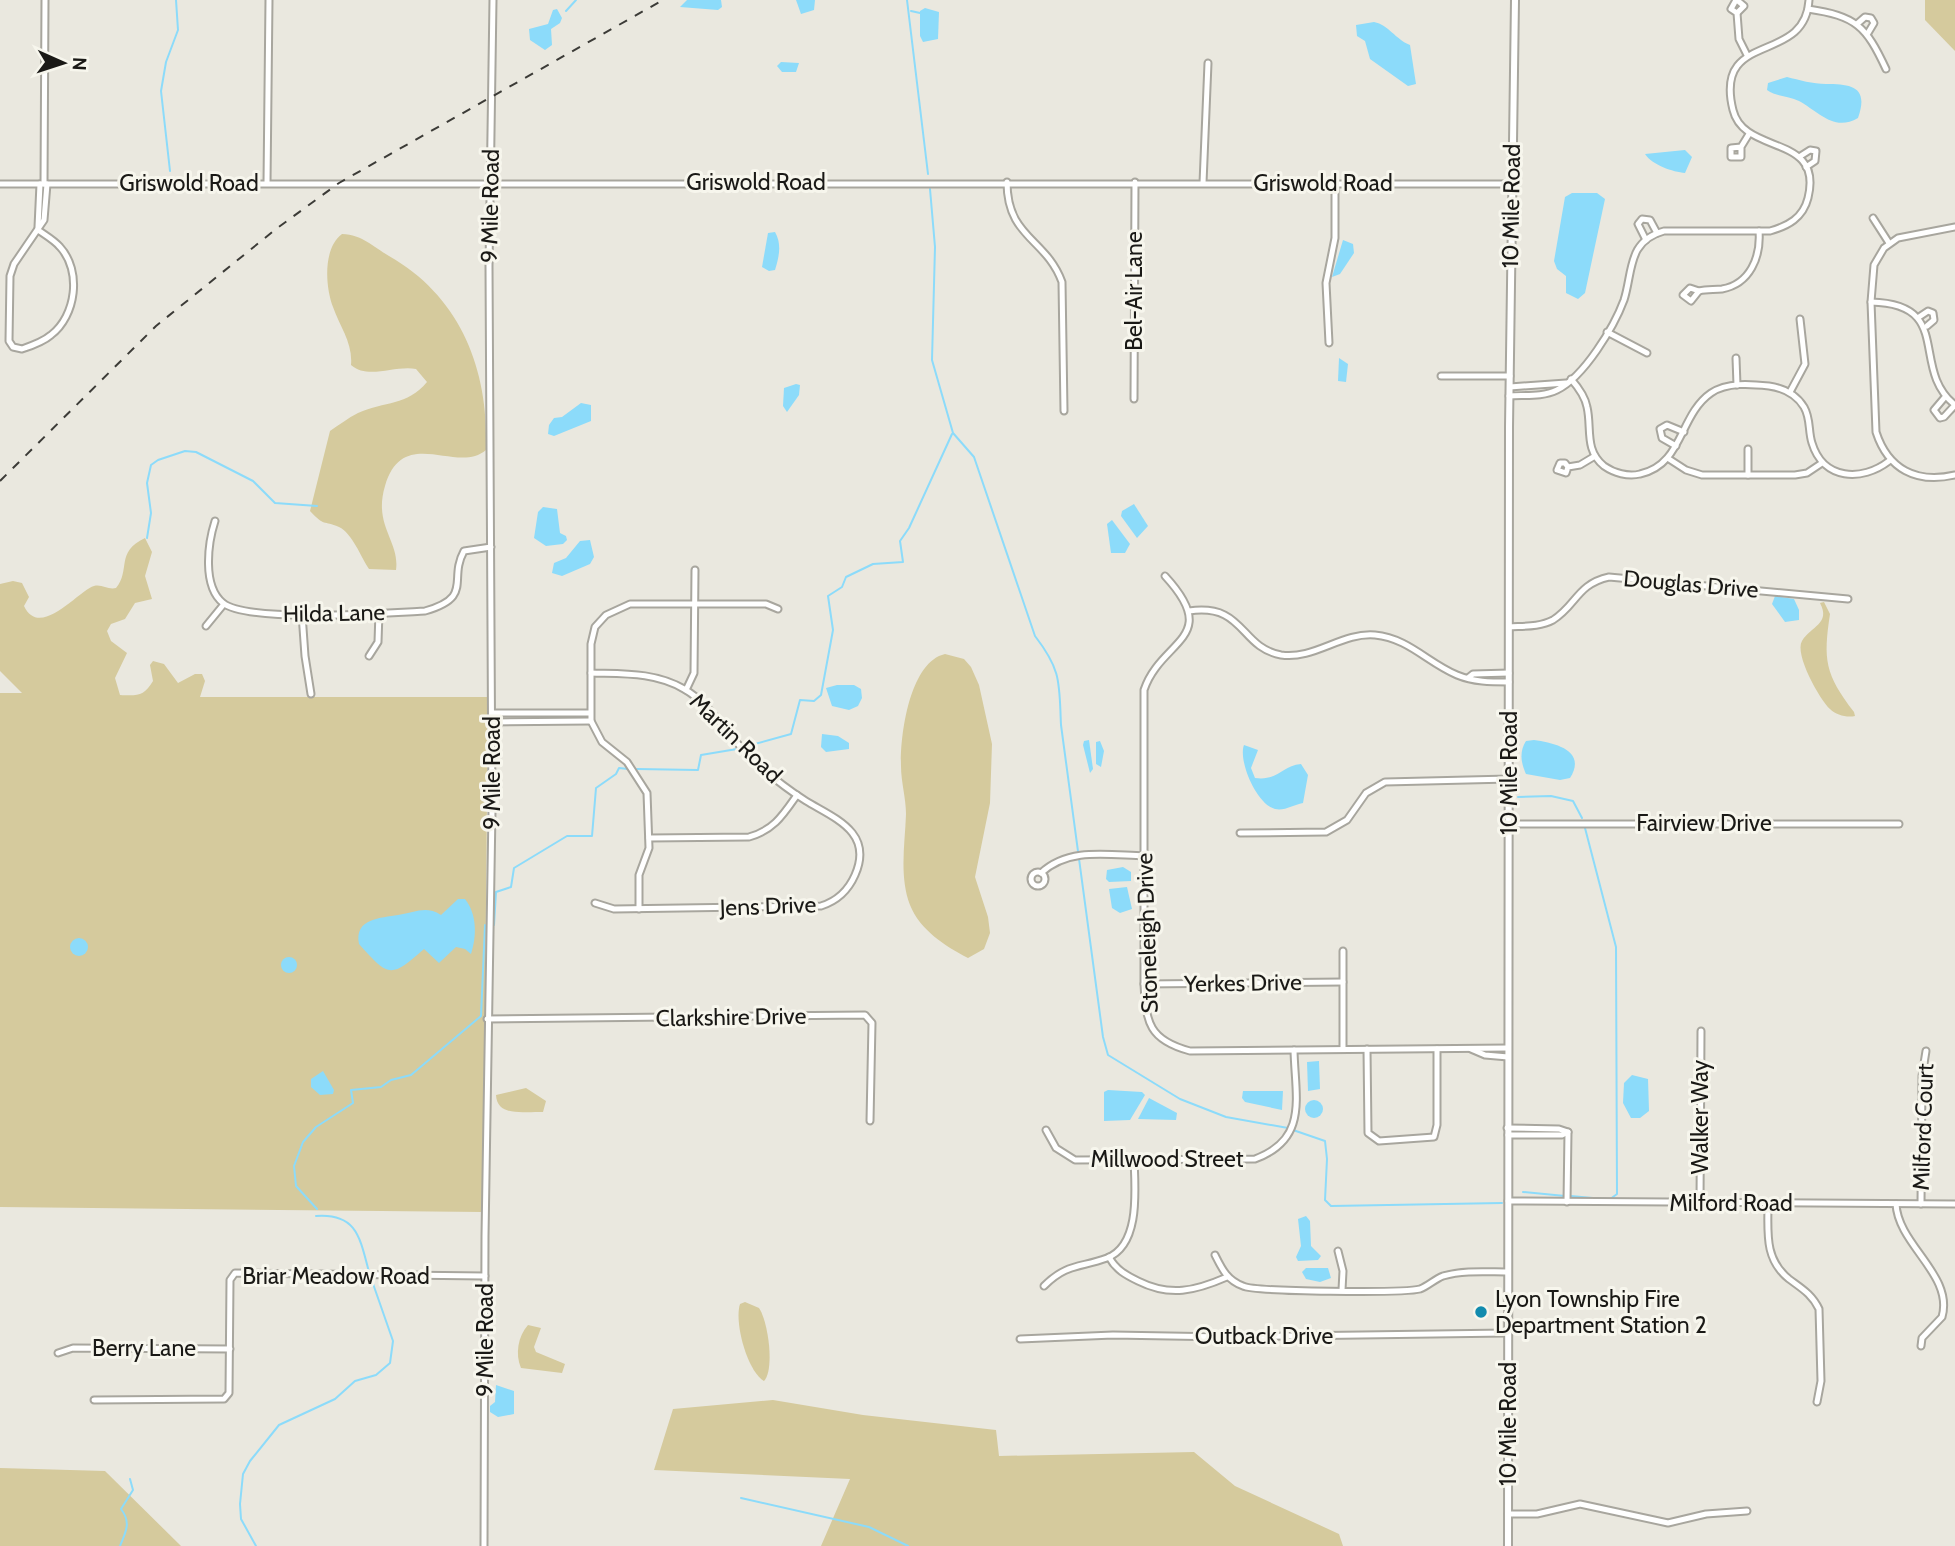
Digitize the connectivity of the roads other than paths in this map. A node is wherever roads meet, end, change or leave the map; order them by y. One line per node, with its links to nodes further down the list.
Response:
1 (45, 0): 24 (street)
2 (493, 0): 21 (street, 9 Mile Road)
3 (1515, 0): 26 (main road, 10 Mile Road)
4 (1736, 0): 8 (street); 8 (street)
5 (1809, 0): 7 (street)
6 (270, 1): 20 (street)
7 (1808, 9): 9 (street); 11 (street)
8 (1737, 13): 11 (street)
9 (1857, 23): 10 (street); 10 (street)
10 (1868, 33): 13 (street)
11 (1747, 55): 14 (street)
12 (1208, 63): 22 (street)
13 (1886, 69)
14 (1749, 134): 15 (street); 16 (street)
15 (1741, 147)
16 (1799, 157): 17 (street); 17 (street)
17 (1806, 166): 30 (street)
18 (1007, 182): 19 (street, Griswold Road); 21 (street, Griswold Road); 52 (street)
19 (1135, 182): 22 (street, Griswold Road); 51 (street, Bel-Air Lane)
20 (267, 183): 21 (street, Griswold Road); 24 (street, Griswold Road)
21 (490, 183): 64 (street, 9 Mile Road)
22 (1203, 183): 25 (street, Griswold Road)
23 (0, 184): 24 (street, Griswold Road)
24 (44, 184): 29 (street)
25 (1335, 184): 26 (street, Griswold Road); 40 (street)
26 (1511, 184): 44 (main road, 10 Mile Road)
27 (1872, 218): 33 (street)
28 (1955, 227): 33 (street)
29 (38, 230): 29 (street)
30 (1759, 231): 31 (street); 34 (street)
31 (1657, 233): 32 (street); 32 (street)
32 (1646, 240): 39 (street)
33 (1889, 243): 35 (street)
34 (1699, 291)
35 (1871, 302): 36 (street); 58 (street)
36 (1919, 317): 38 (street); 38 (street)
37 (1800, 319): 48 (street)
38 (1927, 326): 50 (street)
39 (1606, 332): 41 (street); 45 (street)
40 (1329, 343)
41 (1647, 353)
42 (1736, 358): 46 (street)
43 (1441, 376): 44 (street)
44 (1510, 376): 47 (main road, 10 Mile Road)
45 (1569, 381): 47 (street); 49 (street); 56 (street)
46 (1737, 385): 48 (street); 53 (street)
47 (1510, 387): 49 (main road, 10 Mile Road)
48 (1790, 392): 59 (street)
49 (1509, 396): 75 (main road, 10 Mile Road)
50 (1945, 397)
51 (1134, 399)
52 (1064, 411)
53 (1684, 432): 54 (street); 54 (street)
54 (1676, 446): 57 (street)
55 (1748, 449): 61 (street)
56 (1595, 456): 57 (street); 60 (street)
57 (1669, 459): 61 (street)
58 (1889, 461): 59 (street); 62 (street)
59 (1822, 463): 61 (street)
60 (1568, 467)
61 (1748, 475)
62 (1955, 475)
63 (215, 521): 69 (street)
64 (491, 547): 72 (street, Hilda Lane); 83 (street, 9 Mile Road)
65 (695, 570): 68 (street)
66 (1165, 576): 71 (street)
67 (1848, 599): 75 (street, Douglas Drive)
68 (694, 603): 70 (street); 77 (street); 81 (street)
69 (224, 604): 73 (street, Hilda Lane); 74 (street)
70 (778, 609)
71 (1189, 611): 79 (street); 92 (street, Stoneleigh Drive)
72 (379, 612): 73 (street, Hilda Lane); 76 (street)
73 (302, 614): 82 (street)
74 (205, 626)
75 (1509, 627): 78 (main road, 10 Mile Road)
76 (369, 656)
77 (591, 673): 81 (street, Martin Road); 84 (street)
78 (1509, 673): 79 (street); 80 (main road, 10 Mile Road)
79 (1468, 678): 80 (street)
80 (1509, 682): 86 (main road, 10 Mile Road)
81 (686, 690): 87 (street, Martin Road)
82 (312, 694)
83 (492, 713): 84 (street); 85 (street, 9 Mile Road)
84 (590, 717): 85 (street); 91 (street)
85 (492, 722): 99 (street, 9 Mile Road)
86 (1509, 779): 88 (main road, 10 Mile Road); 90 (street)
87 (797, 795): 91 (street); 95 (street, Jens Drive)
88 (1508, 824): 89 (street, Fairview Drive); 101 (main road, 10 Mile Road)
89 (1899, 824)
90 (1240, 833)
91 (649, 838): 95 (street)
92 (1144, 856): 93 (street); 98 (street, Stoneleigh Drive)
93 (1041, 873)
94 (595, 903): 95 (street, Jens Drive)
95 (639, 909)
96 (1343, 951): 97 (street)
97 (1343, 982): 98 (street, Yerkes Drive); 102 (street)
98 (1144, 984): 106 (street, Stoneleigh Drive)
99 (487, 1019): 109 (street, Clarkshire Drive); 124 (street, 9 Mile Road)
100 (1701, 1031): 115 (street, Walker Way)
101 (1508, 1048): 105 (street, Stoneleigh Drive); 108 (main road, 10 Mile Road)
102 (1343, 1049): 103 (street, Stoneleigh Drive); 106 (street, Stoneleigh Drive)
103 (1367, 1049): 104 (street, Stoneleigh Drive); 104 (street)
104 (1437, 1049): 105 (street, Stoneleigh Drive)
105 (1471, 1049): 108 (street, Stoneleigh Drive)
106 (1294, 1050): 112 (street, Millwood Street)
107 (1926, 1051): 118 (street, Milford Court)
108 (1508, 1057): 111 (main road, 10 Mile Road)
109 (870, 1121)
110 (1046, 1130): 112 (street, Millwood Street)
111 (1507, 1132): 113 (main road, 10 Mile Road); 114 (street)
112 (1134, 1159): 122 (street)
113 (1507, 1201): 114 (street, Milford Road); 123 (main road, 10 Mile Road)
114 (1567, 1202): 115 (street, Milford Road)
115 (1700, 1203): 116 (street, Milford Road)
116 (1768, 1203): 117 (street, Milford Road); 134 (street)
117 (1896, 1204): 118 (street, Milford Road); 130 (street)
118 (1921, 1204): 119 (street, Milford Road)
119 (1955, 1204)
120 (1338, 1251): 127 (street)
121 (1215, 1255): 125 (street)
122 (1109, 1257): 125 (street); 126 (street)
123 (1508, 1272): 127 (street); 128 (main road, 10 Mile Road)
124 (485, 1276): 131 (street, Briar Meadow Road); 137 (street, 9 Mile Road)
125 (1227, 1277): 127 (street)
126 (1044, 1286)
127 (1342, 1290)
128 (1507, 1333): 129 (street, Outback Drive); 136 (main road, 10 Mile Road)
129 (1020, 1339)
130 (1921, 1346)
131 (230, 1349): 132 (street, Berry Lane); 133 (street, Briar Meadow Road)
132 (58, 1353)
133 (94, 1400)
134 (1817, 1402)
135 (1747, 1511): 136 (street)
136 (1508, 1514): 138 (main road, 10 Mile Road)
137 (484, 1546)
138 (1508, 1546)

